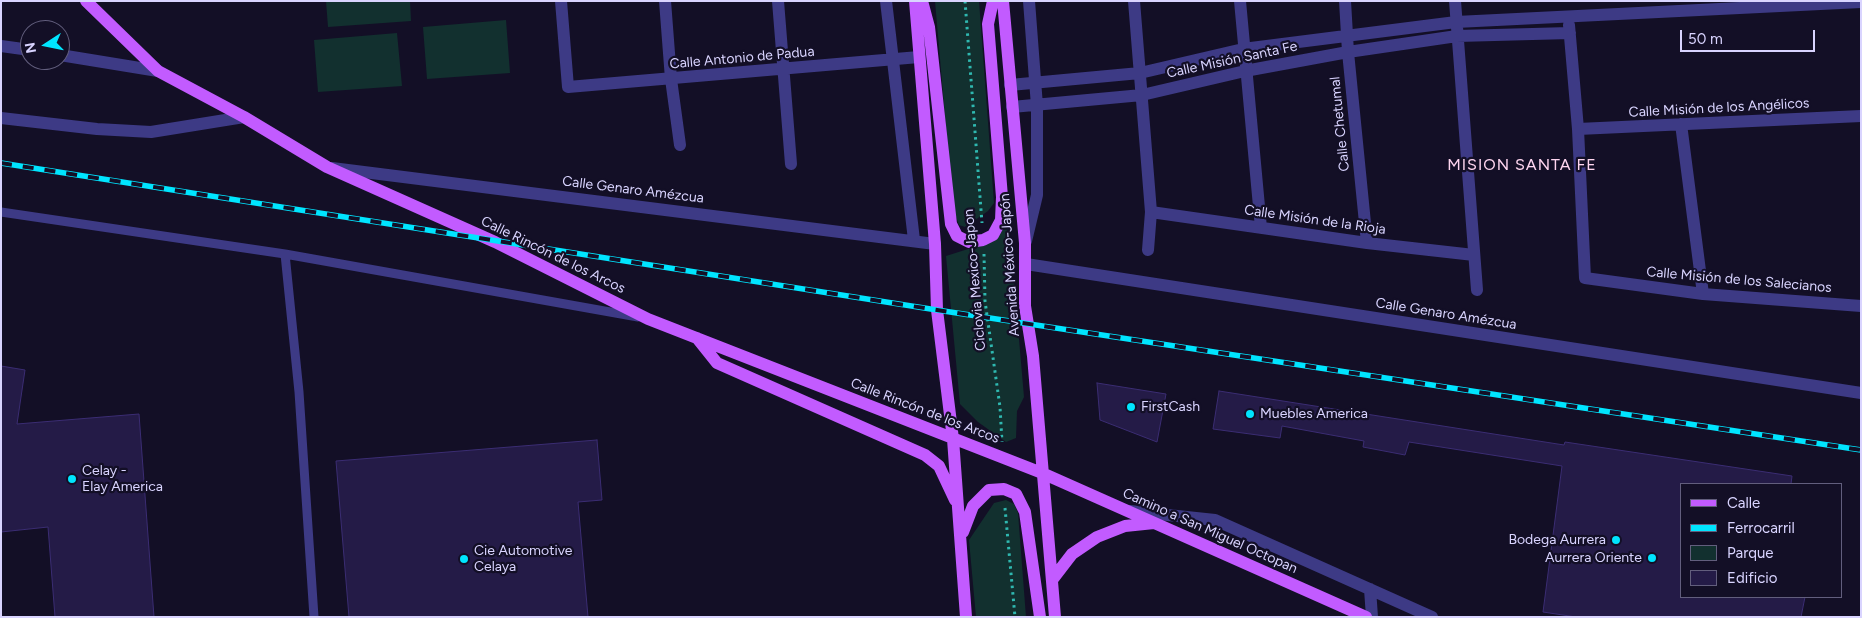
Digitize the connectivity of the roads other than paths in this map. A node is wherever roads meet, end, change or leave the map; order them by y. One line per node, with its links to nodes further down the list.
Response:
1 (86, 1): 30 (main road, Calle Rincón de los Arcos)
2 (561, 1): 32 (street, Calle Antonio de Padua)
3 (665, 1): 32 (street)
4 (778, 1): 28 (street)
5 (886, 1): 27 (street)
6 (915, 1): 26 (main road)
7 (922, 1): 8 (main road)
8 (993, 1)
9 (1003, 1): 34 (main road, Avenida México-Japón)
10 (1029, 1): 33 (street)
11 (1134, 1): 31 (street)
12 (1240, 1): 22 (street)
13 (1345, 1): 19 (street, Calle Chetumal)
14 (1455, 1): 17 (street)
15 (1861, 2): 16 (street, Calle Misión Santa Fe)
16 (1569, 17): 17 (street, Calle Misión Santa Fe); 18 (street)
17 (1456, 22): 19 (street, Calle Misión Santa Fe); 20 (street)
18 (1570, 33): 20 (street, Calle Misión Santa Fe); 42 (street)
19 (1347, 36): 22 (street, Calle Misión Santa Fe); 24 (street, Calle Chetumal)
20 (1457, 36): 24 (street, Calle Misión Santa Fe); 55 (street)
21 (1, 46): 23 (street)
22 (1243, 48): 29 (street); 31 (street, Calle Misión Santa Fe)
23 (20, 49)
24 (1348, 52): 29 (street, Calle Misión Santa Fe); 51 (street, Calle Chetumal)
25 (70, 57): 30 (street)
26 (919, 57): 27 (street, Calle Antonio de Padua); 52 (main road)
27 (892, 60): 28 (street, Calle Antonio de Padua); 49 (street)
28 (783, 70): 32 (street, Calle Antonio de Padua); 44 (street)
29 (1245, 70): 35 (street, Calle Misión Santa Fe); 48 (street)
30 (158, 71): 39 (main road, Calle Rincón de los Arcos)
31 (1140, 73): 33 (street, Calle Misión Santa Fe); 35 (street)
32 (671, 79): 43 (street)
33 (1035, 82): 34 (street, Calle Misión Santa Fe); 36 (street)
34 (1010, 85): 37 (main road, Avenida México-Japón)
35 (1142, 95): 36 (street, Calle Misión Santa Fe); 47 (street)
36 (1037, 106): 37 (street, Calle Misión Santa Fe); 50 (street)
37 (1012, 107): 50 (main road, Avenida México-Japón)
38 (1861, 116): 41 (street, Calle Misión de los Angélicos)
39 (244, 117): 40 (street); 45 (main road, Calle Rincón de los Arcos)
40 (1, 118)
41 (1681, 124): 42 (street, Calle Misión de los Angélicos); 58 (street)
42 (1578, 129): 58 (street, Calle Misión de los Salecianos)
43 (680, 145)
44 (791, 164)
45 (327, 167): 49 (street, Calle Genaro Amézcua); 60 (main road, Calle Rincón de los Arcos)
46 (1, 212): 54 (lane)
47 (1151, 212): 48 (street, Calle Misión de la Rioja); 53 (street)
48 (1261, 228): 51 (street, Calle Misión de la Rioja)
49 (914, 240): 52 (street, Calle Genaro Amézcua)
50 (1025, 243): 56 (main road, Avenida México-Japón)
51 (1367, 243): 55 (street, Calle Misión de la Rioja)
52 (935, 244): 63 (main road)
53 (1148, 250)
54 (286, 254): 60 (lane); 71 (lane)
55 (1474, 255): 57 (street)
56 (1026, 264): 62 (street, Calle Genaro Amézcua); 64 (main road, Avenida México-Japón)
57 (1477, 290)
58 (1703, 294): 59 (street, Calle Misión de los Salecianos)
59 (1861, 306)
60 (648, 319): 61 (main road, Calle Rincón de los Arcos)
61 (696, 337): 63 (main road, Calle Rincón de los Arcos); 65 (main road)
62 (1861, 393)
63 (953, 439): 64 (main road, Calle Rincón de los Arcos); 65 (main road)
64 (1042, 473): 66 (main road, Camino a San Miguel Octopan); 69 (main road, Avenida México-Japón)
65 (959, 506): 68 (main road)
66 (1129, 511): 67 (main road, Camino a San Miguel Octopan); 70 (street)
67 (1156, 523): 69 (main road); 75 (main road, Camino a San Miguel Octopan)
68 (961, 548): 72 (main road); 73 (main road)
69 (1052, 580): 74 (main road, Avenida México-Japón)
70 (1370, 589): 76 (street); 77 (street)
71 (314, 617)
72 (966, 617)
73 (1040, 617)
74 (1055, 617)
75 (1366, 617)
76 (1372, 617)
77 (1432, 617)

